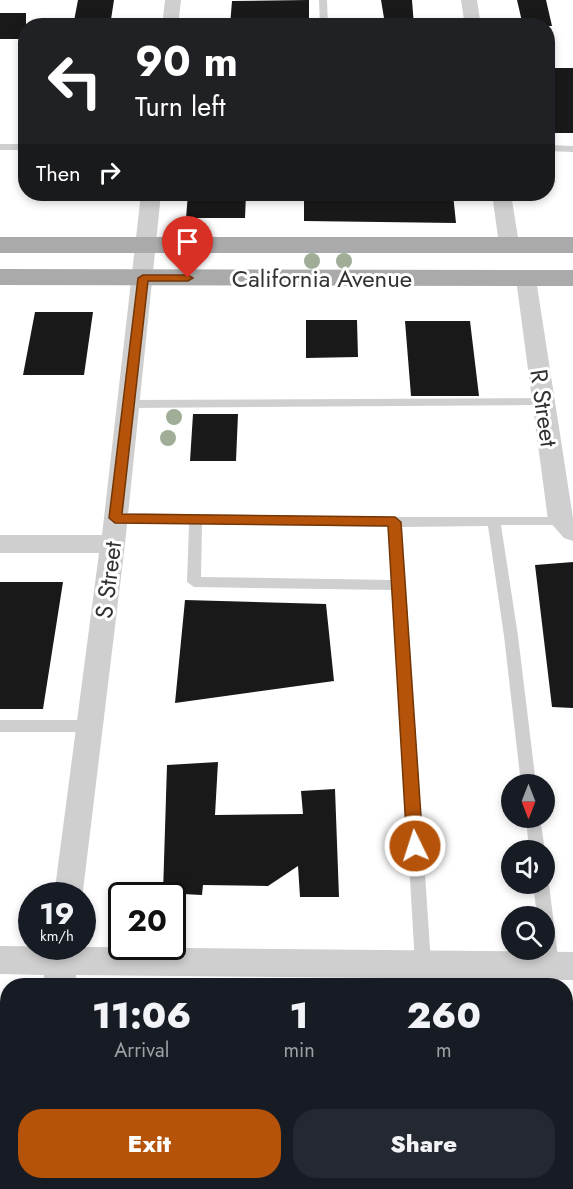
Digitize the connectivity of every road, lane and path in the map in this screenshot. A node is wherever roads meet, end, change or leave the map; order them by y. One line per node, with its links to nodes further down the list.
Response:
1 (173, 0): 4 (street)
2 (323, 0): 5 (lane)
3 (469, 0): 6 (street)
4 (171, 18)
5 (324, 18)
6 (472, 18)
7 (0, 147): 8 (lane)
8 (18, 147)
9 (555, 148): 10 (lane)
10 (573, 149)
11 (150, 201): 16 (street, S Street)
12 (502, 201): 13 (street)
13 (509, 244): 14 (main road, California Avenue); 16 (main road, California Avenue); 20 (main road)
14 (573, 244)
15 (0, 245): 16 (main road, California Avenue)
16 (146, 246): 19 (street, S Street)
17 (573, 259): 22 (main road)
18 (0, 277): 19 (main road, California Avenue)
19 (143, 278): 20 (main road, California Avenue); 24 (street, S Street)
20 (388, 278): 22 (main road, California Avenue)
21 (573, 278): 22 (main road, California Avenue)
22 (526, 279): 23 (street, R Street)
23 (542, 402): 24 (lane); 29 (street, R Street)
24 (129, 404): 25 (street, S Street)
25 (115, 518): 26 (lane); 31 (street, S Street)
26 (196, 520): 27 (lane); 32 (lane)
27 (395, 522): 28 (lane); 32 (lane)
28 (494, 522): 29 (lane); 35 (lane)
29 (567, 526)
30 (0, 544): 31 (street)
31 (113, 544): 34 (street, S Street)
32 (399, 585): 40 (lane)
33 (0, 726): 34 (lane)
34 (89, 726): 36 (street, S Street)
35 (528, 774)
36 (71, 882)
37 (544, 894): 41 (lane)
38 (0, 960): 39 (street)
39 (61, 964): 40 (street)
40 (423, 964): 41 (street)
41 (562, 966)

